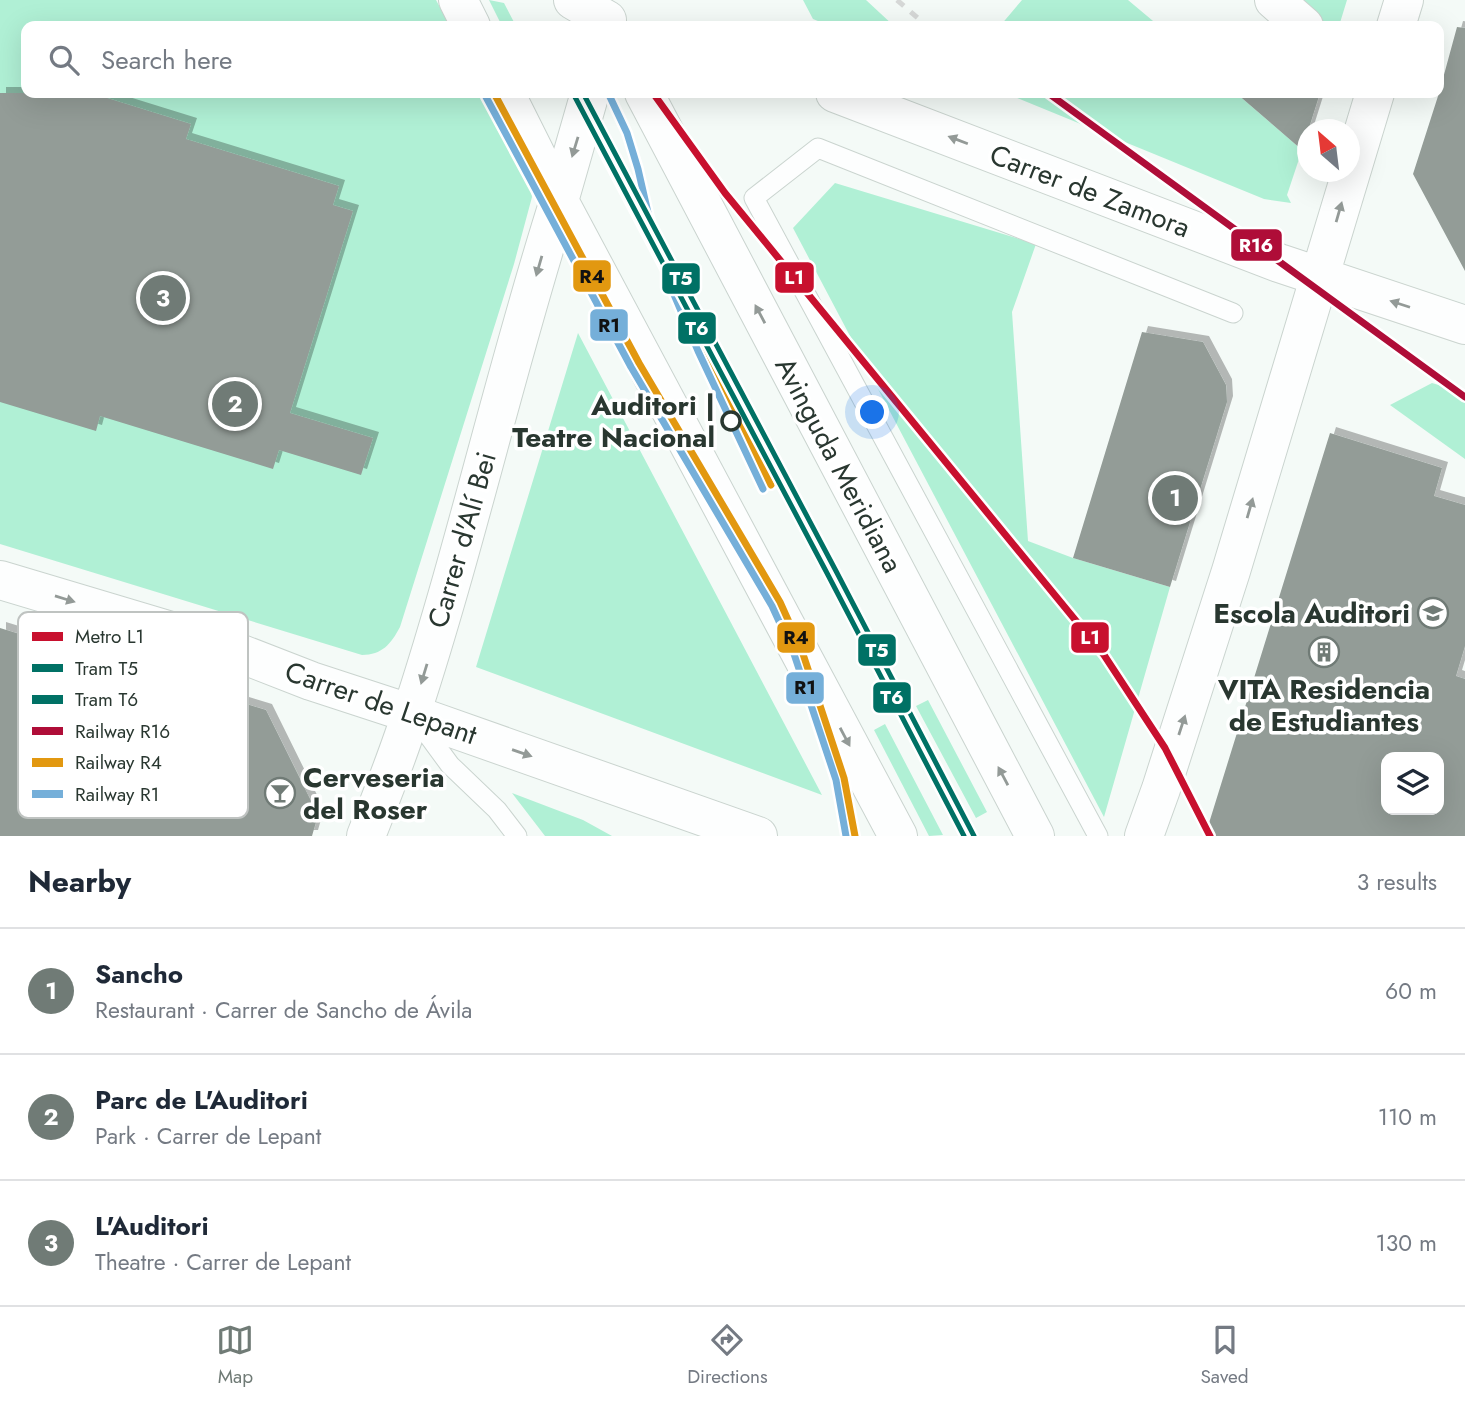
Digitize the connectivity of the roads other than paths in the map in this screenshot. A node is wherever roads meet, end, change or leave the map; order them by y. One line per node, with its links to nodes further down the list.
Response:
1 (458, 0): 6 (street)
2 (573, 0): 5 (street)
3 (1274, 0): 7 (street)
4 (1404, 0): 8 (street)
5 (609, 16)
6 (468, 21)
7 (1298, 21)
8 (1398, 21)
9 (508, 98): 14 (street)
10 (589, 98): 14 (street, Carrer d'Alí Bei, one-way to 14)
11 (647, 98): 26 (street, Avinguda Meridiana, one-way to 11)
12 (848, 98): 15 (street, Carrer de Zamora, one-way to 12)
13 (1374, 98): 15 (street, one-way to 13)
14 (559, 201): 21 (street, Carrer d'Alí Bei, one-way to 21); 25 (street, one-way to 25)
15 (1320, 277): 17 (street, Carrer de Zamora, one-way to 15); 28 (street, one-way to 15)
16 (1233, 313): 27 (lane)
17 (1465, 325)
18 (0, 580): 19 (street, Carrer de Lepant, one-way to 19)
19 (107, 612)
20 (248, 656): 21 (street, Carrer de Lepant, one-way to 21)
21 (412, 714): 22 (street, Carrer d'Alí Bei); 23 (lane); 24 (street, Carrer de Lepant, one-way to 24)
22 (366, 836)
23 (517, 836)
24 (758, 836)
25 (898, 836)
26 (1035, 836)
27 (1098, 836)
28 (1144, 836)

